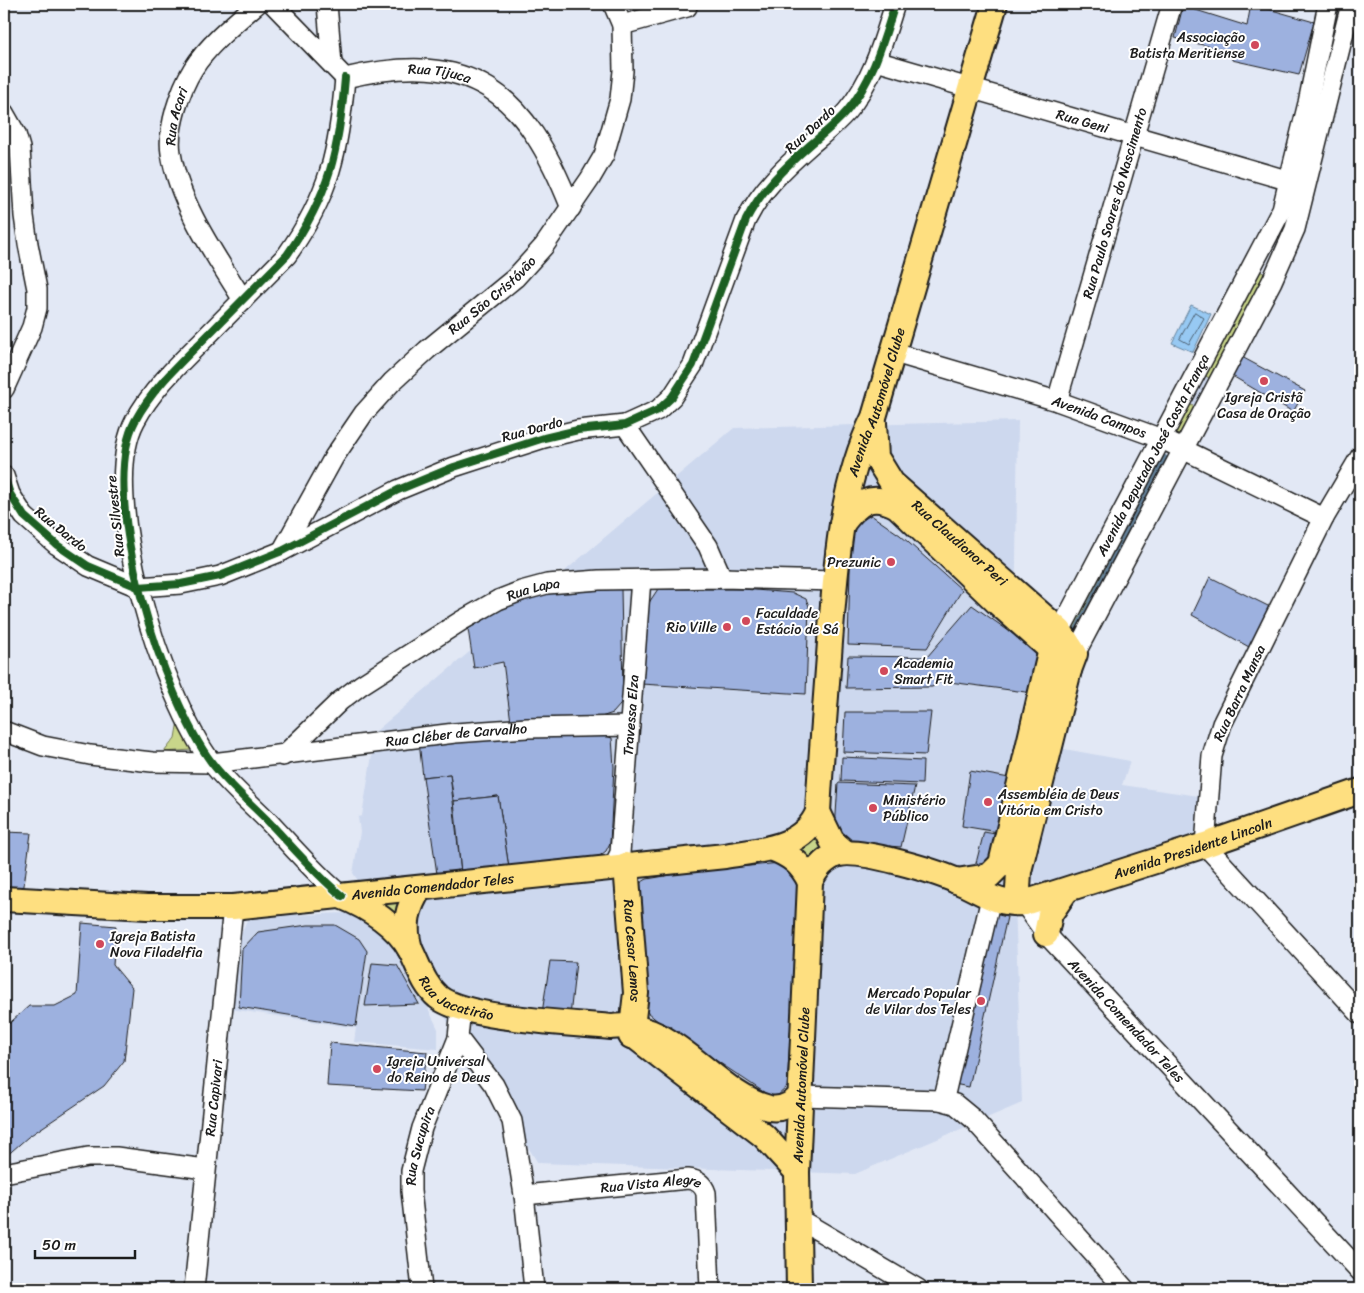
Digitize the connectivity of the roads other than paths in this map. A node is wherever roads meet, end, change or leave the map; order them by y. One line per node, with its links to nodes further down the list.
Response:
1 (257, 4): 22 (street, Rua Acari)
2 (273, 4): 13 (street)
3 (327, 4): 13 (street)
4 (613, 4): 11 (street, Rua São Cristóvão)
5 (895, 4): 12 (street, Rua Dardo)
6 (995, 4): 15 (main road, Avenida Automóvel Clube)
7 (1172, 4): 17 (street, Rua Paulo Soares do Nascimento)
8 (1328, 4): 18 (street, Avenida Deputado José Costa França)
9 (1351, 4): 21 (street, Avenida Deputado José Costa França)
10 (687, 7): 11 (street)
11 (622, 25): 19 (street, Rua São Cristóvão)
12 (876, 61): 15 (street, Rua Geni); 27 (street, Rua Dardo)
13 (332, 64): 14 (street)
14 (345, 78): 19 (street, Rua Tijuca); 22 (street, Rua Silvestre)
15 (970, 88): 17 (street, Rua Geni); 23 (main road, Avenida Automóvel Clube)
16 (4, 113): 24 (street)
17 (1135, 137): 18 (street, Rua Geni); 25 (street, Rua Paulo Soares do Nascimento)
18 (1290, 181): 20 (street, Avenida Deputado José Costa França)
19 (571, 208): 35 (street, Rua São Cristóvão)
20 (1269, 236): 21 (street); 28 (street, Avenida Deputado José Costa França)
21 (1288, 247): 29 (street, Avenida Deputado José Costa França)
22 (243, 300): 39 (street, Rua Silvestre)
23 (891, 352): 25 (street, Avenida Campos); 26 (main road, Avenida Automóvel Clube)
24 (4, 389)
25 (1057, 401): 28 (street, Avenida Campos)
26 (874, 417): 34 (main road, Avenida Automóvel Clube); 40 (main road, Rua Claudionor Peri)
27 (625, 425): 35 (street, Rua Dardo); 36 (street)
28 (1162, 439): 29 (street, Avenida Campos); 40 (street, Avenida Deputado José Costa França)
29 (1182, 448): 33 (street, Avenida Campos); 41 (street, Avenida Deputado José Costa França)
30 (1360, 456): 33 (street, Rua Barra Mansa)
31 (4, 476): 32 (street, Rua Dardo)
32 (7, 498): 39 (street, Rua Dardo)
33 (1324, 518): 48 (street, Rua Barra Mansa)
34 (842, 524): 38 (main road, Avenida Automóvel Clube); 40 (main road, Rua Claudionor Peri)
35 (282, 551): 39 (street, Rua Dardo)
36 (722, 578): 37 (street, Rua Lapa); 38 (street, Rua Lapa)
37 (641, 579): 42 (street, Travessa Elza); 44 (street, Rua Lapa)
38 (835, 581): 47 (main road, Avenida Automóvel Clube)
39 (138, 587): 45 (street, Rua Silvestre)
40 (1055, 640): 41 (main road, Rua Claudionor Peri); 52 (main road, Avenida Deputado José Costa França)
41 (1072, 662): 59 (main road, Avenida Deputado José Costa França)
42 (630, 726): 44 (street, Rua Cléber de Carvalho); 51 (street, Travessa Elza)
43 (4, 732): 45 (street, Rua Cléber de Carvalho)
44 (283, 756): 45 (street, Rua Cléber de Carvalho)
45 (212, 763): 56 (street, Rua Silvestre)
46 (1360, 791): 48 (main road, Avenida Presidente Lincoln)
47 (818, 812): 49 (main road, Avenida Comendador Teles); 50 (main road)
48 (1205, 845): 55 (main road, Avenida Presidente Lincoln); 64 (street)
49 (770, 848): 51 (main road, Avenida Comendador Teles); 53 (main road)
50 (846, 853): 52 (main road); 53 (main road)
51 (620, 862): 54 (main road, Avenida Comendador Teles); 65 (main road, Rua Cesar Lemos)
52 (956, 880): 57 (main road)
53 (810, 882): 67 (main road, Avenida Automóvel Clube)
54 (420, 888): 56 (main road, Avenida Comendador Teles); 62 (main road)
55 (1066, 891): 59 (main road, Avenida Presidente Lincoln); 61 (main road)
56 (342, 896): 60 (main road, Avenida Comendador Teles); 62 (main road, Rua Jacatirão)
57 (991, 898): 59 (main road); 68 (street)
58 (4, 899): 60 (main road, Avenida Comendador Teles)
59 (1024, 903): 61 (street, Avenida Comendador Teles)
60 (233, 907): 70 (street, Rua Capivari)
61 (1046, 934): 75 (street, Avenida Comendador Teles)
62 (410, 949): 63 (main road, Rua Jacatirão)
63 (461, 1008): 65 (main road, Rua Jacatirão); 66 (street, Rua Sucupira)
64 (1360, 1014)
65 (624, 1029): 69 (main road, Rua Jacatirão)
66 (458, 1038): 73 (street); 77 (street, Rua Sucupira)
67 (800, 1096): 68 (street); 69 (main road, Rua Jacatirão); 72 (main road, Avenida Automóvel Clube)
68 (940, 1100): 82 (street)
69 (751, 1112): 72 (main road, Rua Jacatirão)
70 (205, 1169): 71 (street); 76 (street, Rua Capivari)
71 (4, 1172)
72 (797, 1172): 74 (main road, Avenida Automóvel Clube)
73 (524, 1195): 78 (street); 79 (street, Rua Vista Alegre)
74 (797, 1218): 80 (main road, Avenida Automóvel Clube); 81 (street)
75 (1360, 1271)
76 (194, 1289)
77 (422, 1289)
78 (534, 1289)
79 (710, 1289)
80 (799, 1289)
81 (918, 1289)
82 (1125, 1289)

